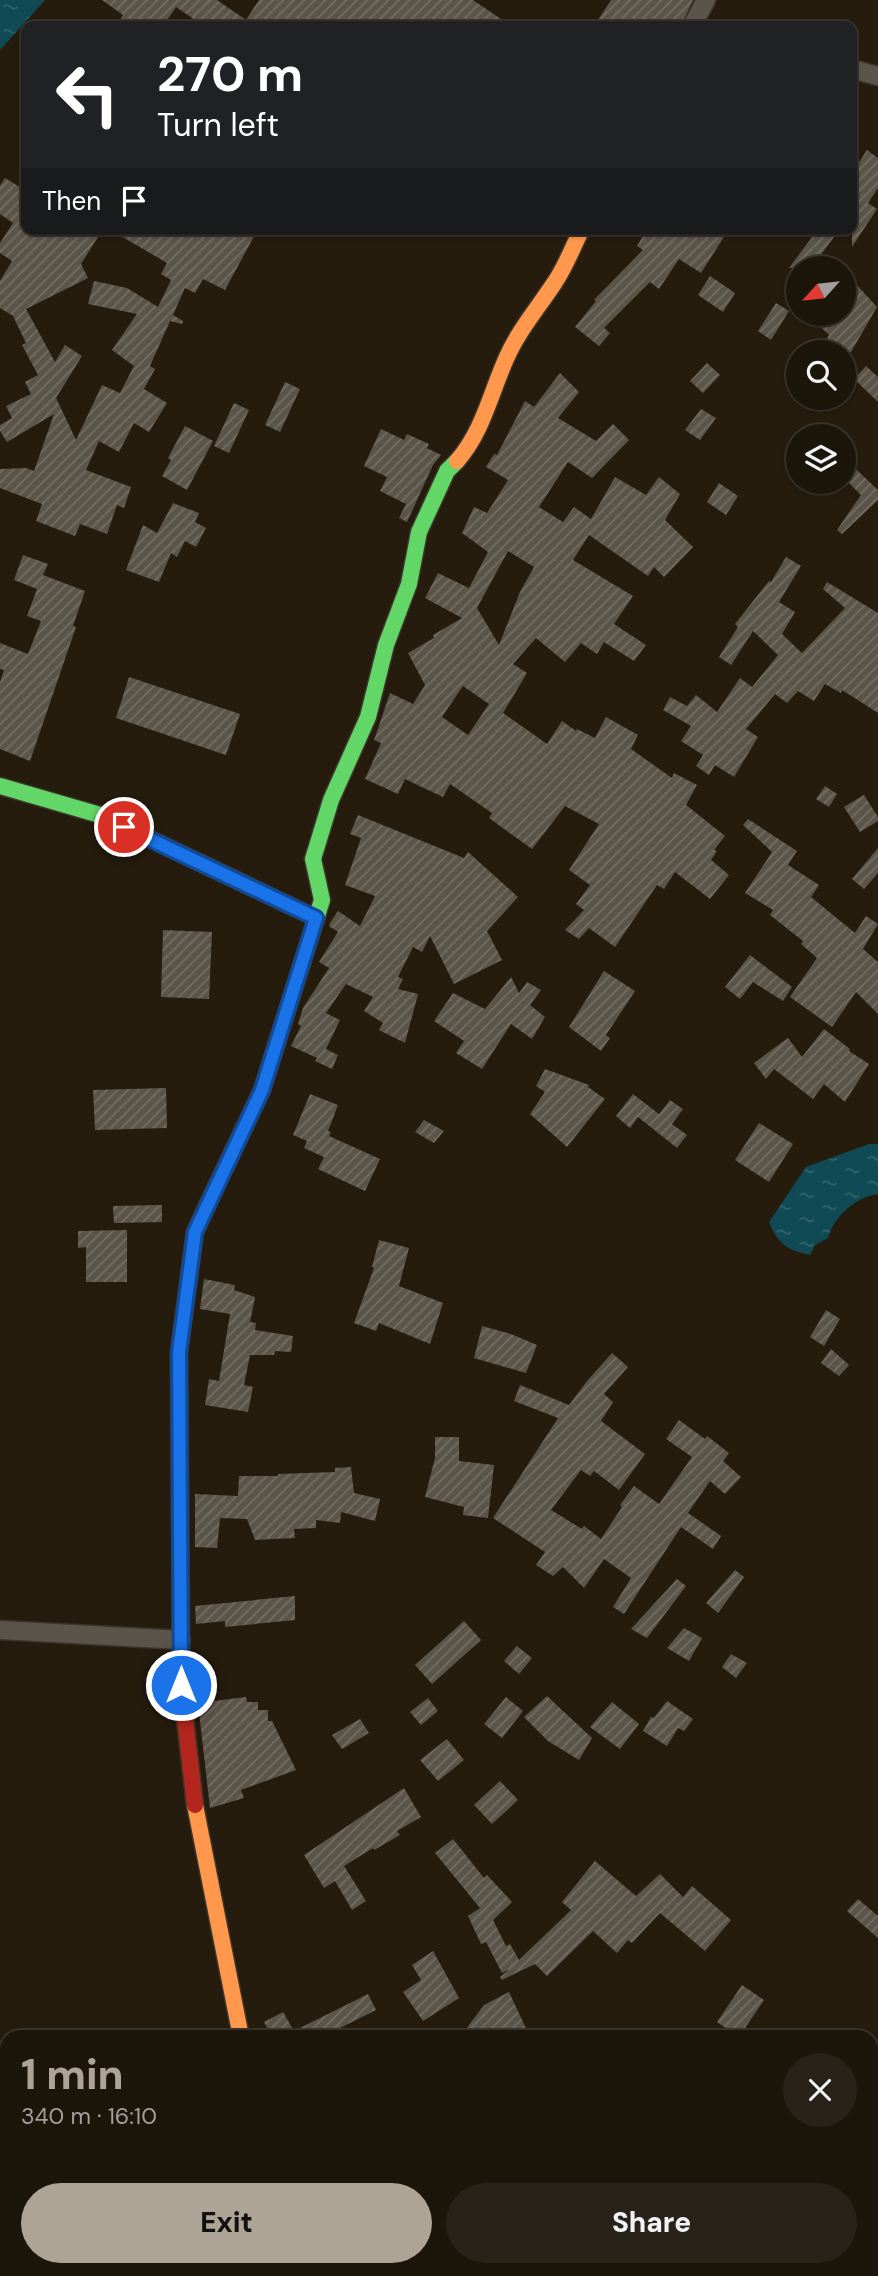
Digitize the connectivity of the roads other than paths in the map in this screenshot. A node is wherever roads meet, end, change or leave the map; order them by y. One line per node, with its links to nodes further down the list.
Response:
1 (706, 0): 2 (street)
2 (695, 21)
3 (857, 70): 4 (street)
4 (878, 76)
5 (579, 235): 7 (street)
6 (0, 786): 7 (street)
7 (316, 918): 9 (street)
8 (0, 1630): 9 (street)
9 (181, 1640): 10 (street)
10 (240, 2030)

